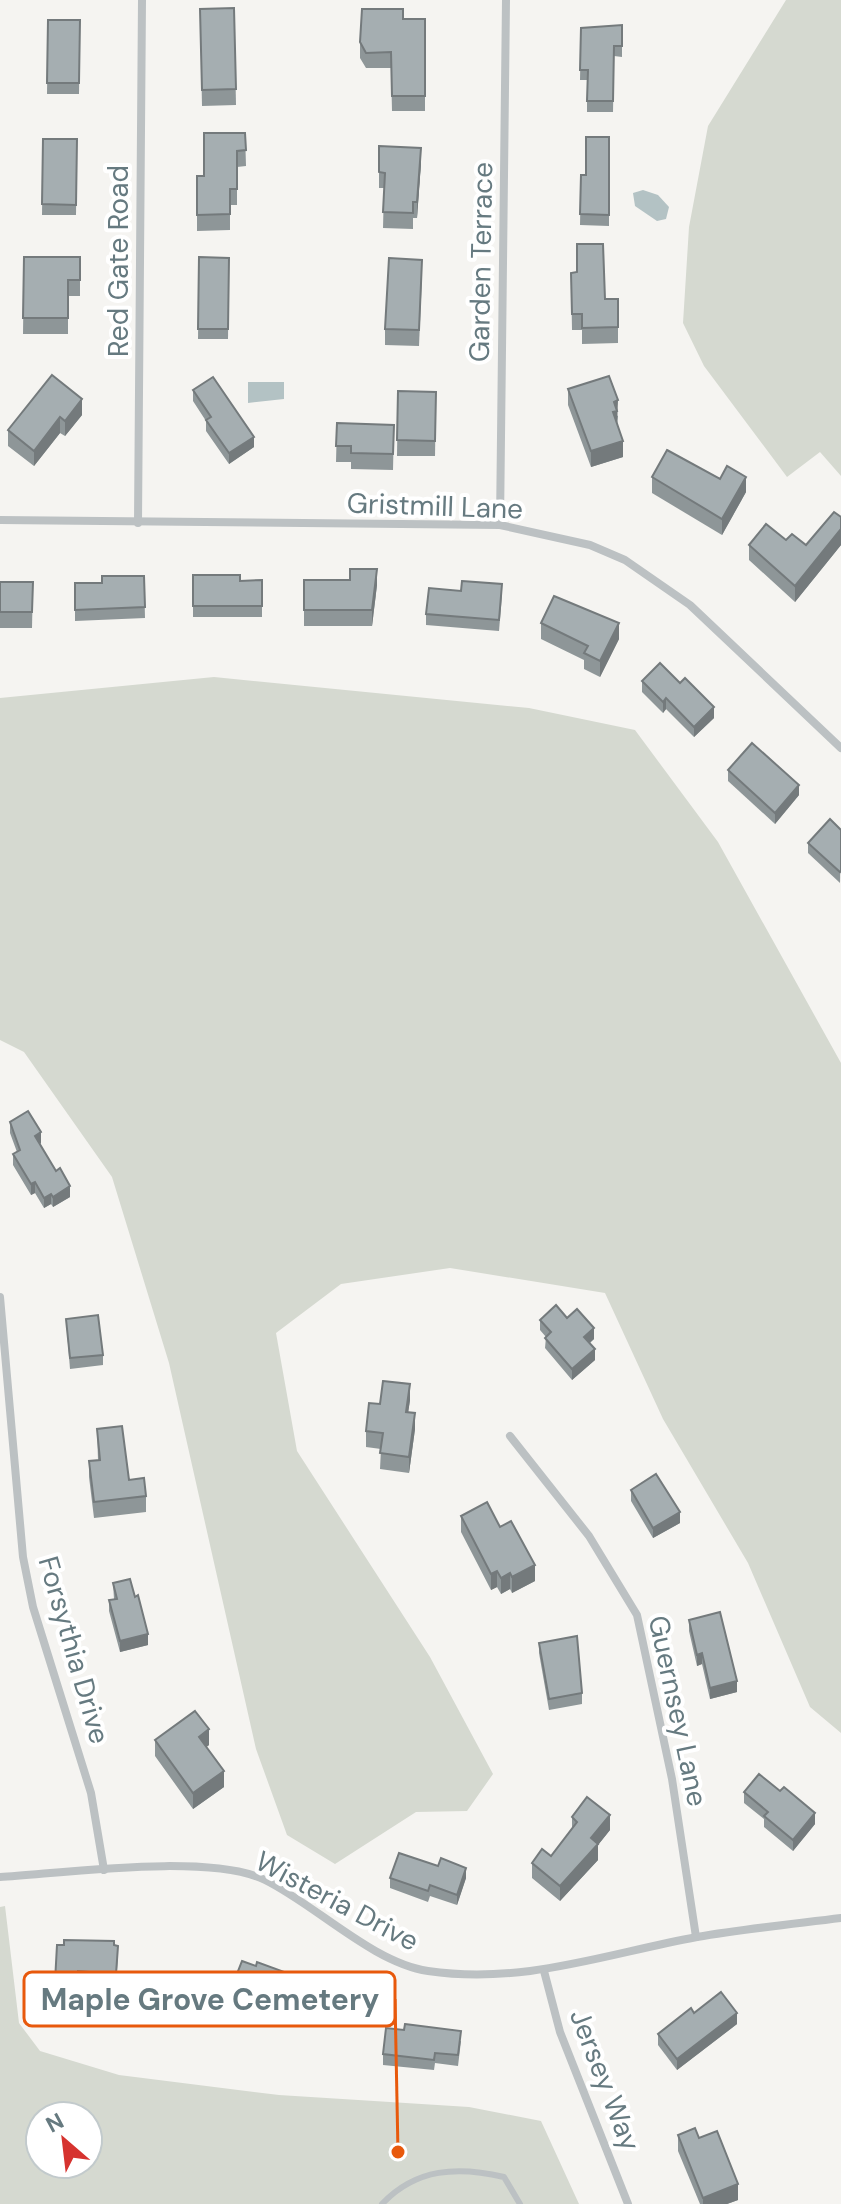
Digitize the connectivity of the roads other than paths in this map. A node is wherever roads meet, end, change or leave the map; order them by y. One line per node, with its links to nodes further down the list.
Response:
1 (142, 0): 4 (street, Red Gate Road)
2 (506, 0): 5 (street, Garden Terrace)
3 (0, 520): 4 (street, Gristmill Lane)
4 (138, 523): 5 (street, Gristmill Lane)
5 (500, 525): 6 (street, Gristmill Lane)
6 (841, 748)
7 (0, 1297): 9 (street, Forsythia Drive)
8 (510, 1436): 12 (street, Guernsey Lane)
9 (104, 1870): 10 (street, Wisteria Drive); 13 (street, Wisteria Drive)
10 (0, 1877)
11 (841, 1918): 12 (street, Wisteria Drive)
12 (696, 1937): 13 (street, Wisteria Drive)
13 (544, 1971): 16 (street, Jersey Way)
14 (382, 2204): 15 (lane)
15 (520, 2204)
16 (628, 2204)

